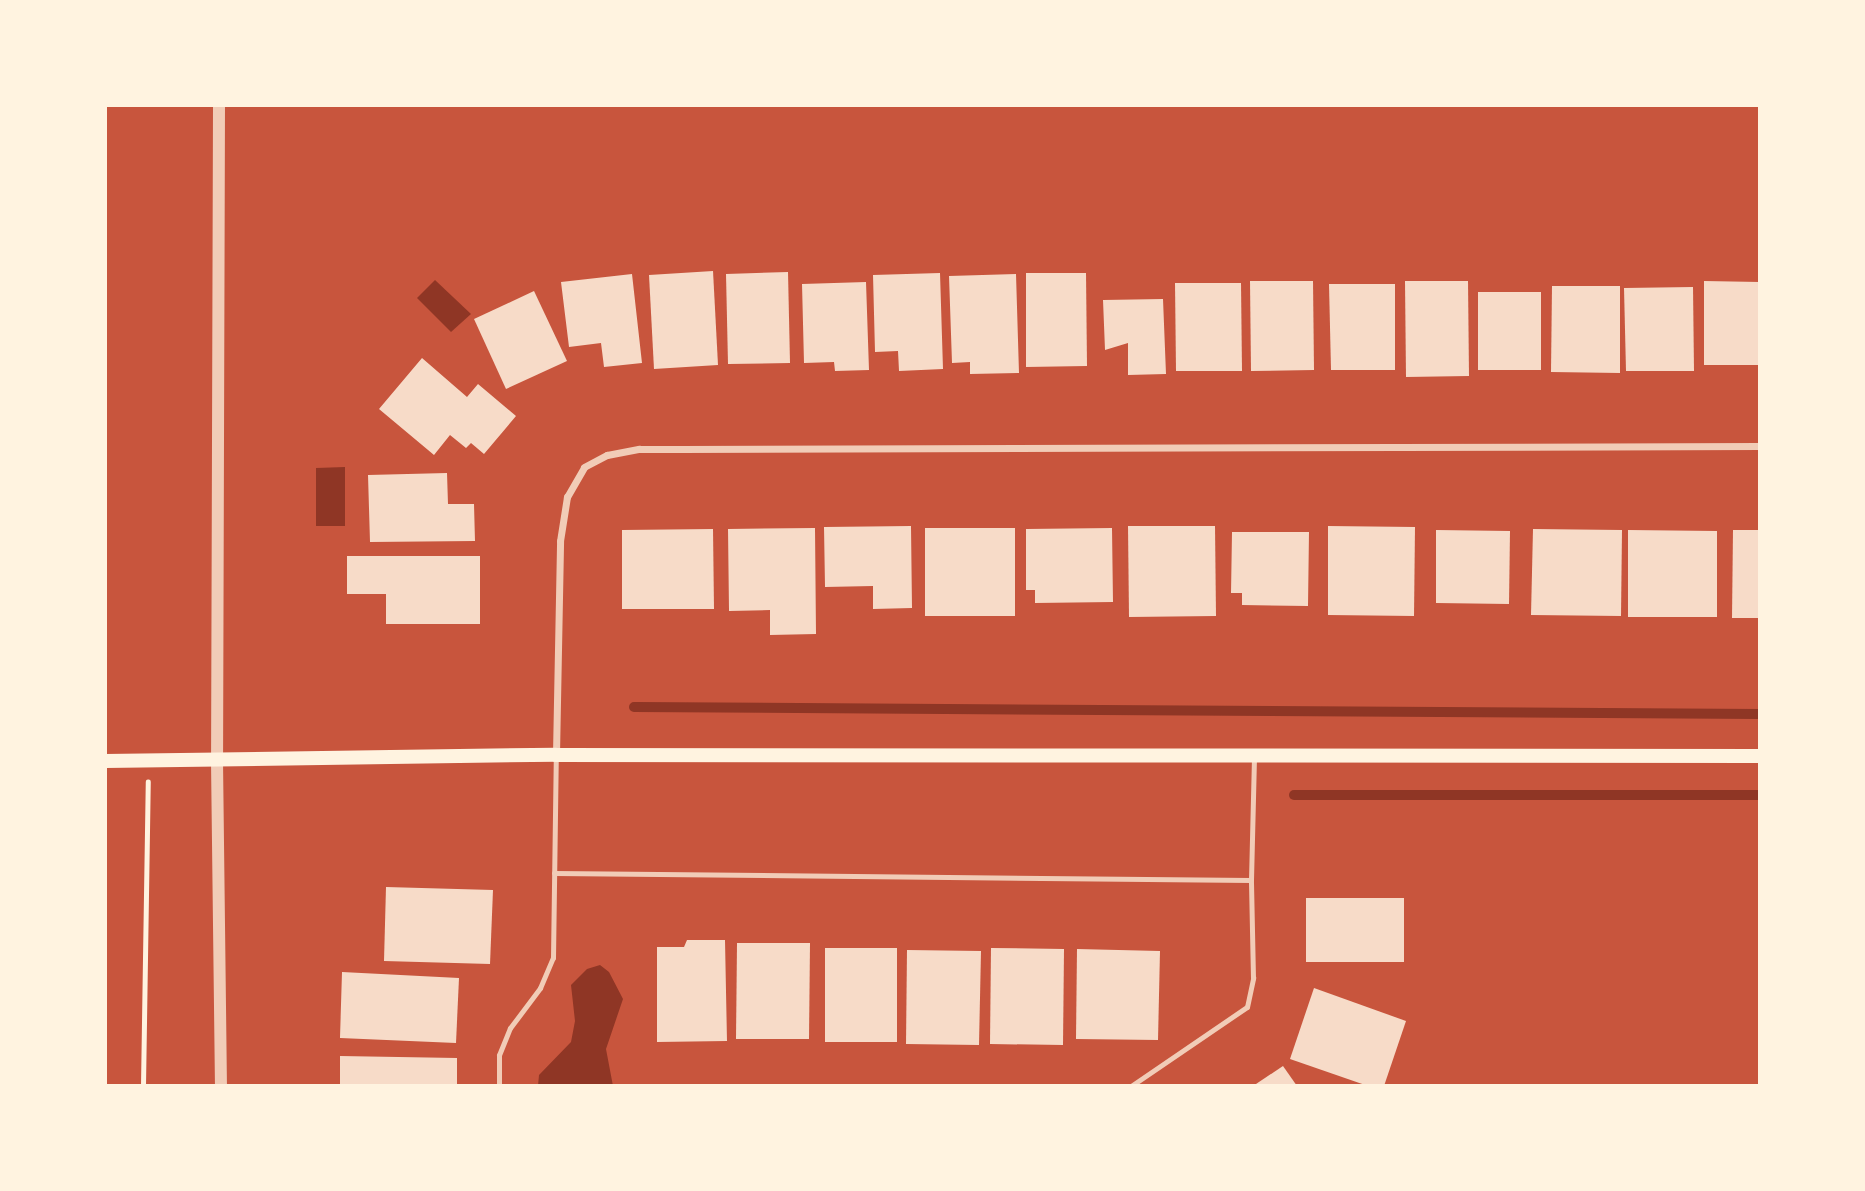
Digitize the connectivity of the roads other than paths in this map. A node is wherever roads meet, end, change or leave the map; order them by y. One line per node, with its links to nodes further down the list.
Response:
1 (219, 105): 7 (street)
2 (1760, 446): 3 (street)
3 (556, 755): 4 (main road); 7 (main road); 8 (lane)
4 (1254, 756): 5 (main road); 9 (lane)
5 (1760, 756)
6 (105, 761): 7 (main road)
7 (217, 761): 10 (street)
8 (554, 873): 9 (lane); 11 (lane)
9 (1251, 880): 12 (lane)
10 (221, 1086)
11 (499, 1086)
12 (1131, 1086)

